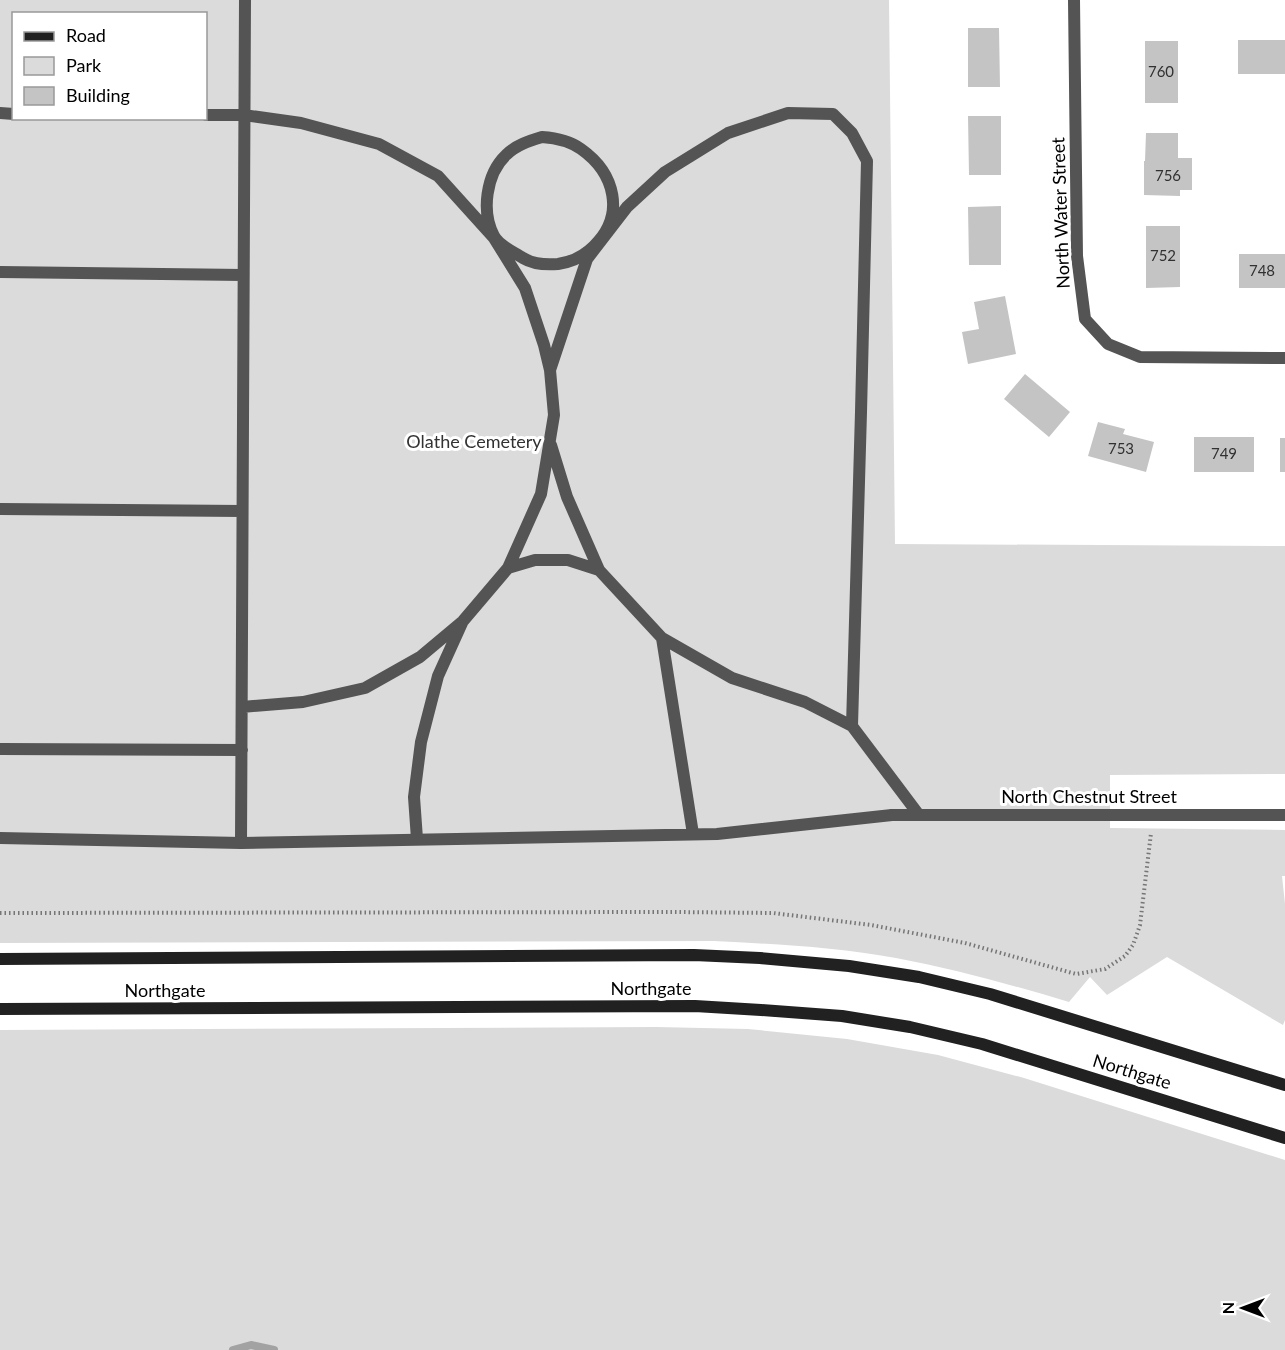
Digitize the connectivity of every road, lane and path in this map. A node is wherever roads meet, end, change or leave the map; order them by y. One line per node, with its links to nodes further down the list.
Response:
1 (245, 0): 4 (street)
2 (1074, 0): 9 (street, North Water Street)
3 (207, 115): 4 (street)
4 (244, 115): 5 (street); 8 (street)
5 (494, 238): 6 (street); 6 (street); 10 (street)
6 (602, 239): 10 (street); 19 (street)
7 (0, 272): 8 (street)
8 (243, 275): 13 (street)
9 (1285, 358)
10 (549, 370): 11 (street)
11 (550, 441): 14 (street); 15 (street)
12 (0, 509): 13 (street)
13 (242, 511): 18 (street)
14 (508, 568): 15 (street); 16 (street)
15 (599, 570): 17 (street)
16 (463, 621): 18 (street); 27 (street)
17 (662, 638): 19 (street); 25 (street)
18 (242, 707): 21 (street)
19 (852, 726): 22 (street)
20 (0, 749): 21 (street)
21 (242, 750): 28 (street)
22 (919, 815): 23 (street, North Chestnut Street); 25 (street, North Chestnut Street)
23 (1153, 815): 24 (street, North Chestnut Street); 29 (path)
24 (1285, 815)
25 (693, 834): 27 (street, North Chestnut Street)
26 (0, 838): 28 (street, North Chestnut Street)
27 (417, 839): 28 (street, North Chestnut Street)
28 (241, 843)
29 (0, 913)
30 (0, 959): 32 (main road, Northgate)
31 (0, 1009): 33 (main road, Northgate)
32 (1285, 1085)
33 (1285, 1138)

